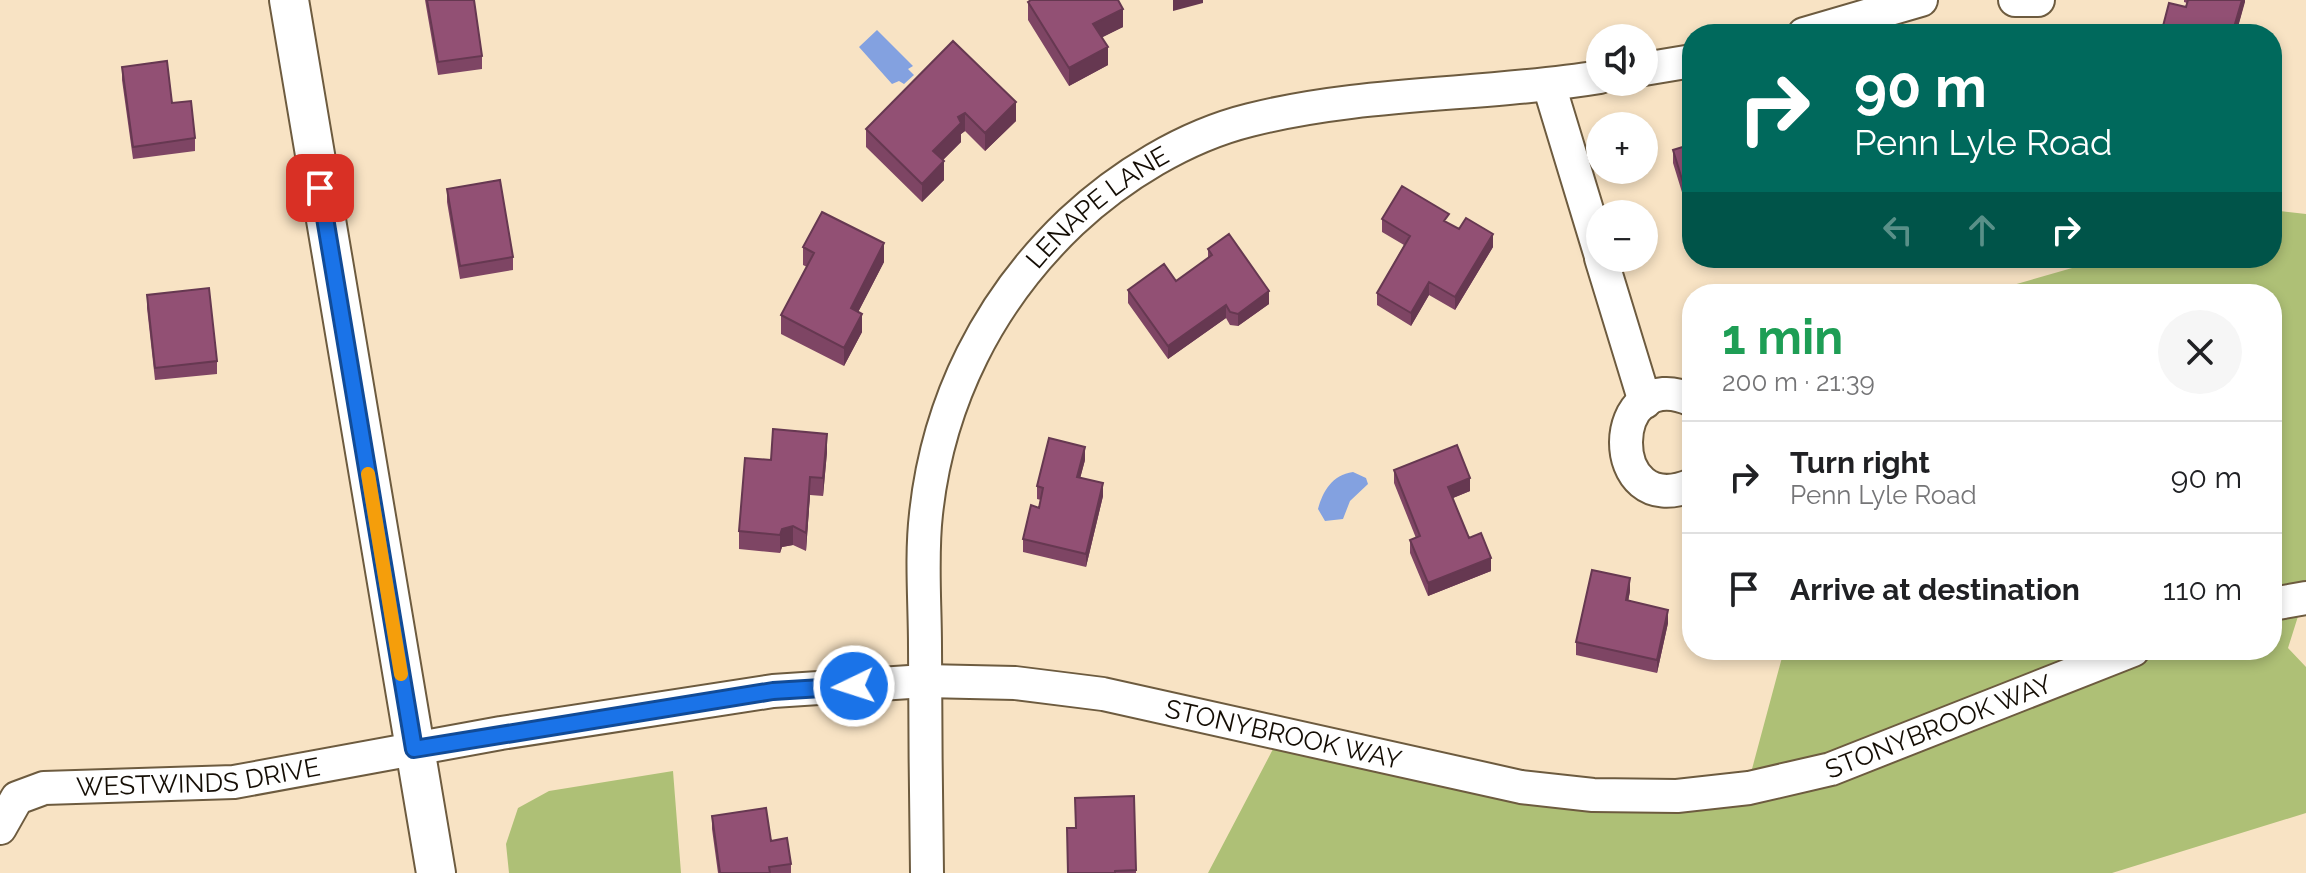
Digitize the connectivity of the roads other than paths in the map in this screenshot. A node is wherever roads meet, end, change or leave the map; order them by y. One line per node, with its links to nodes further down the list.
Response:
1 (289, 0): 19 (street)
2 (1921, 0): 5 (street)
3 (2015, 0): 4 (street)
4 (2038, 0)
5 (1838, 24)
6 (1682, 63): 7 (street)
7 (1658, 67)
8 (1586, 79): 9 (street, LENAPE LANE)
9 (1549, 85): 10 (street); 18 (street, LENAPE LANE)
10 (1586, 207)
11 (1606, 272): 13 (street)
12 (1682, 398): 13 (street)
13 (1645, 402): 14 (street)
14 (1682, 487)
15 (2306, 598): 16 (street)
16 (2282, 602)
17 (2108, 660): 18 (street, STONYBROOK WAY)
18 (925, 681): 19 (street, STONYBROOK WAY); 22 (street, LENAPE LANE)
19 (414, 749): 20 (street, WESTWINDS DRIVE); 21 (street)
20 (0, 828)
21 (436, 873)
22 (927, 873)

